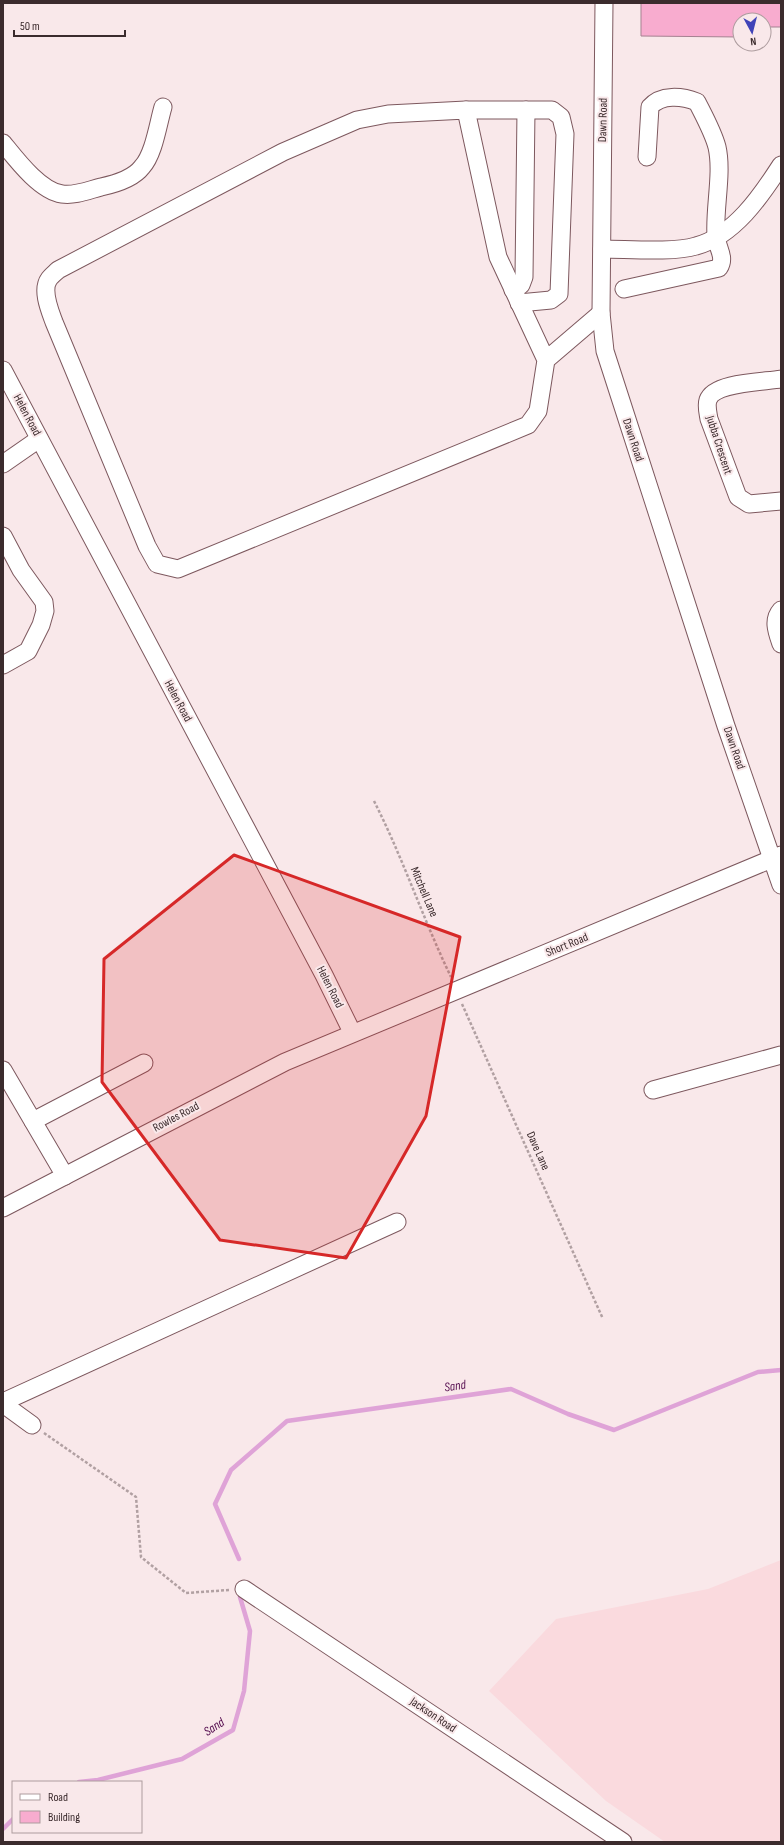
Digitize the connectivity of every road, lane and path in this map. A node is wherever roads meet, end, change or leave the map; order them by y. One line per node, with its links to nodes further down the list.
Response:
1 (604, 3): 9 (street, Dawn Road)
2 (164, 107): 5 (street)
3 (466, 110): 4 (street); 11 (street); 13 (street)
4 (526, 110): 11 (street); 11 (street)
5 (3, 143)
6 (647, 157): 8 (street)
7 (781, 165): 8 (street)
8 (716, 238): 9 (street); 10 (street)
9 (602, 249): 12 (street, Dawn Road)
10 (624, 289)
11 (516, 297): 13 (street)
12 (601, 313): 13 (street); 24 (street, Dawn Road)
13 (546, 360)
14 (3, 370): 16 (street, Helen Road)
15 (781, 379): 18 (street, Jubba Crescent)
16 (39, 439): 17 (street); 27 (street, Helen Road)
17 (3, 464)
18 (781, 501)
19 (3, 536): 22 (street)
20 (781, 610): 21 (street)
21 (781, 644)
22 (3, 665)
23 (374, 801): 26 (path, Mitchell Lane)
24 (777, 857): 25 (street, Dawn Road); 26 (street, Short Road)
25 (781, 885)
26 (457, 989): 27 (street, Short Road); 36 (path, Dave Lane)
27 (352, 1032): 33 (street, Rowles Road)
28 (781, 1055): 31 (street)
29 (144, 1063): 32 (street)
30 (3, 1070): 32 (street)
31 (653, 1090)
32 (33, 1121): 33 (street)
33 (65, 1176): 34 (street, Rowles Road)
34 (3, 1208)
35 (397, 1222): 37 (street)
36 (604, 1319)
37 (3, 1403): 38 (street)
38 (32, 1425): 39 (path)
39 (244, 1589): 40 (street, Jackson Road)
40 (623, 1842)

